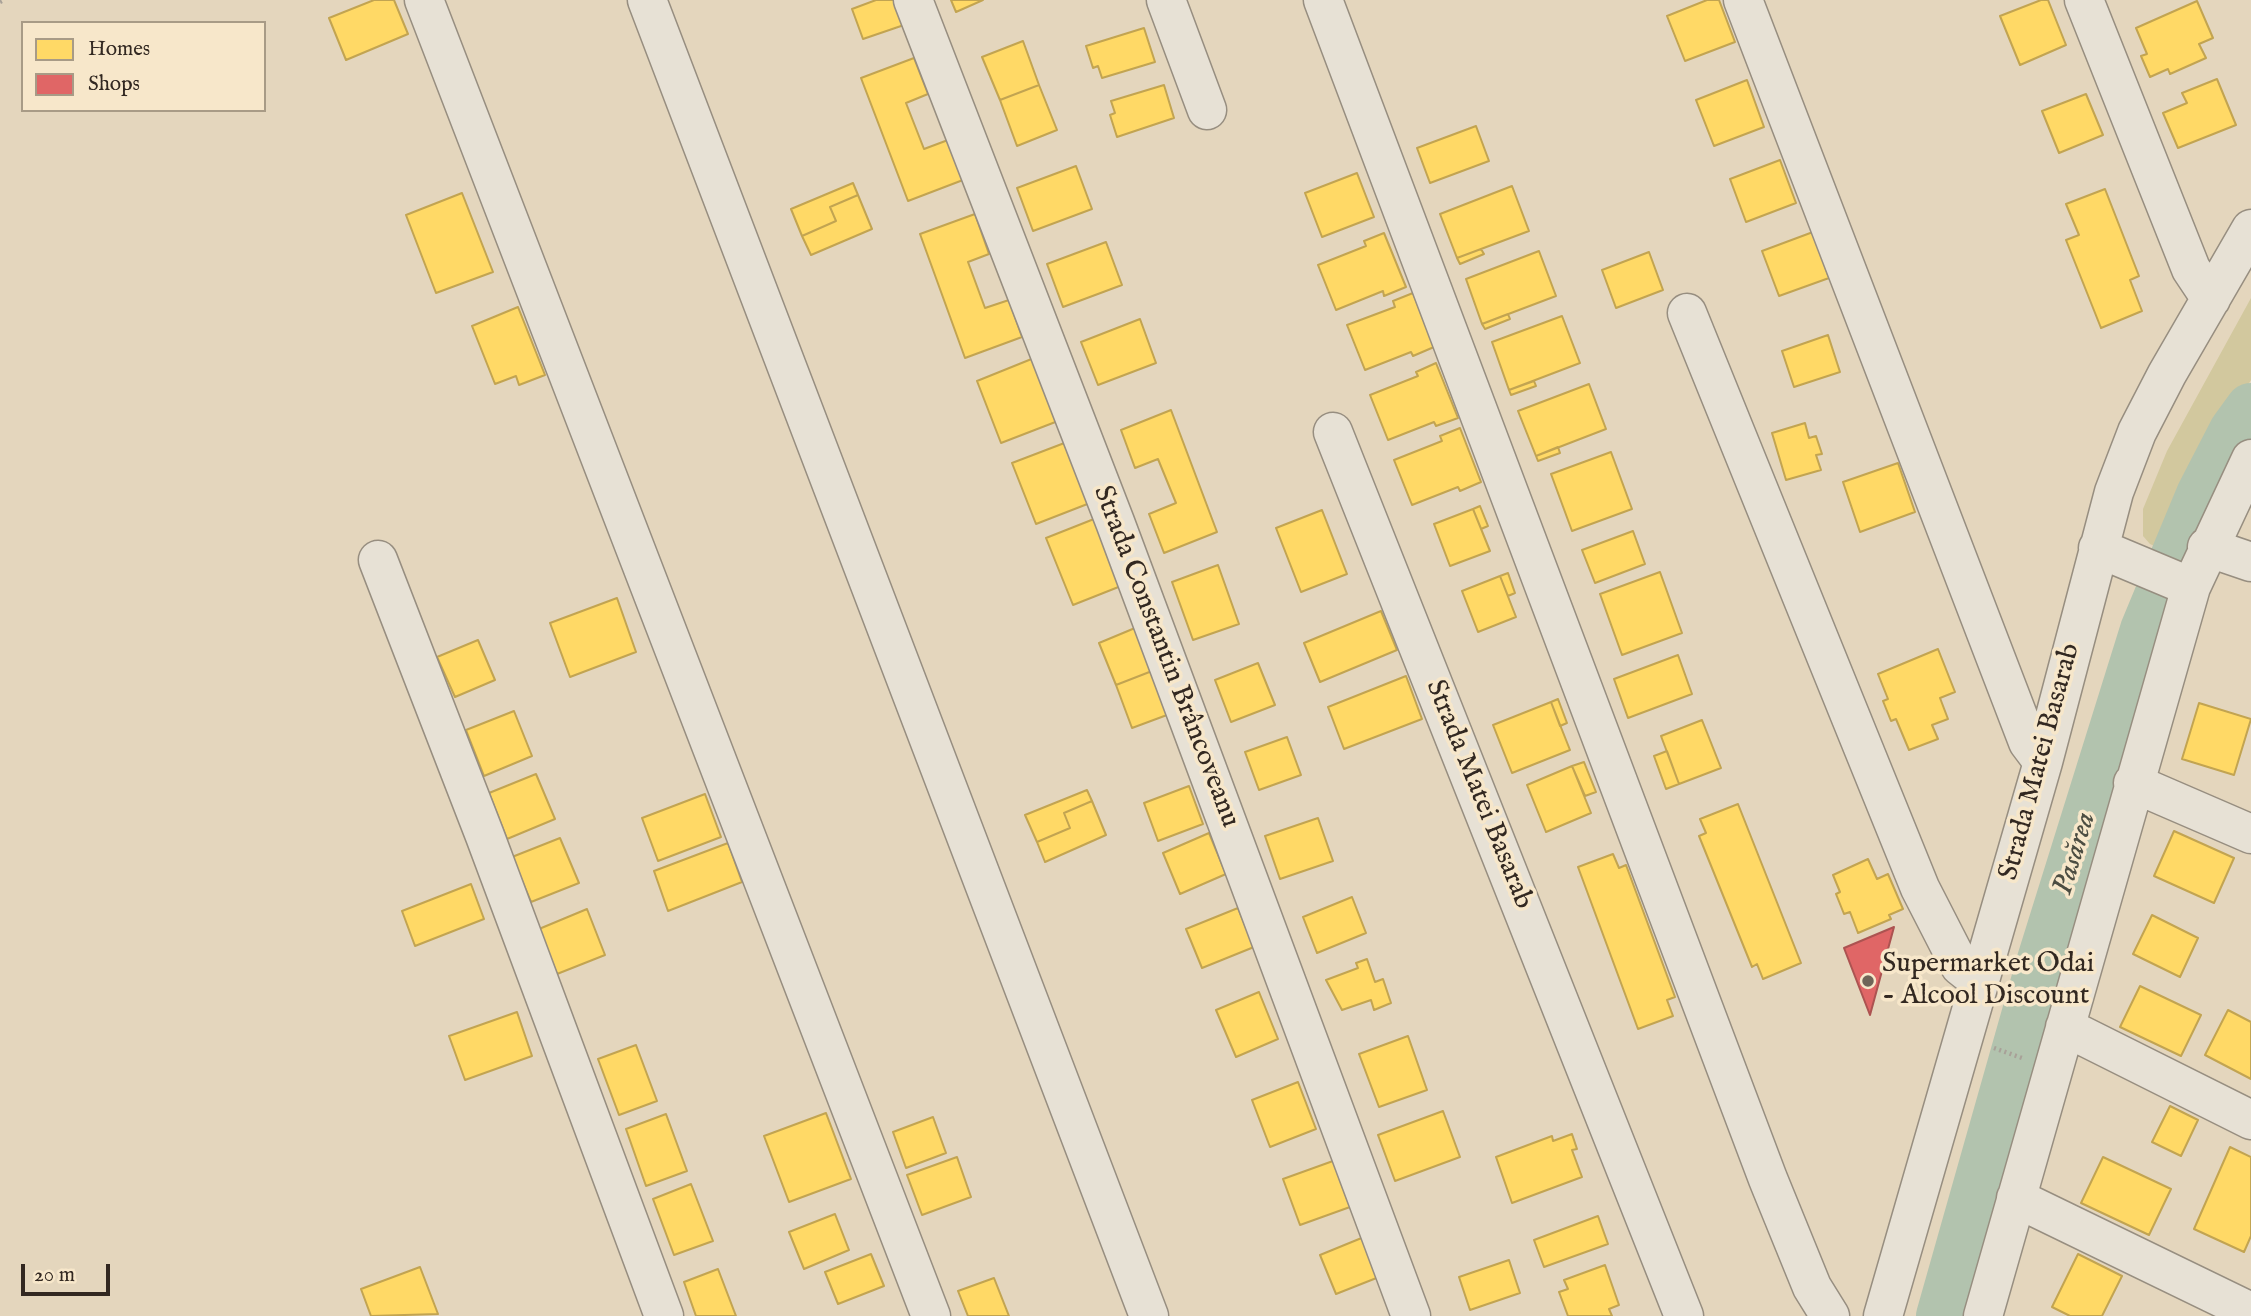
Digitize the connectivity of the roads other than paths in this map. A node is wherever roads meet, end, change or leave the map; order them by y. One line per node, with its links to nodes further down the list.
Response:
1 (424, 0): 28 (street)
2 (647, 0): 29 (street)
3 (913, 0): 30 (street, Strada Constantin Brâncoveanu)
4 (1166, 0): 8 (street)
5 (1323, 0): 32 (street)
6 (1743, 0): 19 (street)
7 (2084, 0): 10 (street)
8 (1207, 110)
9 (2251, 229): 10 (street, Strada Matei Basarab)
10 (2211, 299): 15 (street, Strada Matei Basarab)
11 (1686, 313): 22 (street)
12 (1333, 432): 31 (street, Strada Matei Basarab)
13 (2251, 458): 14 (street)
14 (2207, 547): 17 (street); 18 (street)
15 (2107, 553): 18 (street); 19 (street, Strada Matei Basarab)
16 (377, 560): 27 (street)
17 (2251, 562)
18 (2183, 584): 20 (street)
19 (2043, 762): 22 (street, Strada Matei Basarab)
20 (2133, 783): 21 (street); 23 (street)
21 (2251, 834)
22 (1979, 981): 33 (street, Strada Matei Basarab)
23 (2065, 1027): 24 (street); 25 (street)
24 (2251, 1120)
25 (2017, 1198): 26 (street); 34 (street)
26 (2251, 1312)
27 (664, 1316)
28 (932, 1316)
29 (1149, 1316)
30 (1412, 1316)
31 (1684, 1316)
32 (1830, 1316)
33 (1883, 1316)
34 (1983, 1316)

